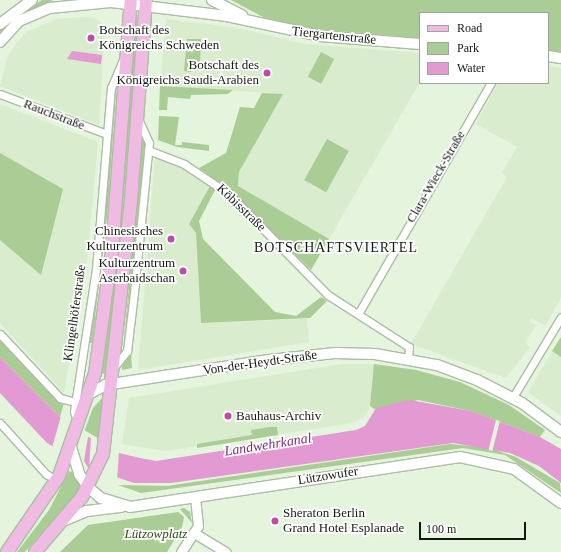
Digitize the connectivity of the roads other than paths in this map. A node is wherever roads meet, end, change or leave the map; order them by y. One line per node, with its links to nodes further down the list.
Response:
1 (32, 0): 6 (main road)
2 (212, 0): 5 (main road, Tiergartenstraße)
3 (131, 2): 4 (main road, Tiergartenstraße); 7 (main road, Tiergartenstraße); 9 (main road, Klingelhöferstraße)
4 (146, 2): 5 (main road, Tiergartenstraße); 14 (main road)
5 (249, 19): 8 (main road, Tiergartenstraße)
6 (0, 24)
7 (0, 42)
8 (419, 44)
9 (126, 54): 15 (street, Klingelhöferstraße); 23 (main road, Klingelhöferstraße)
10 (549, 56): 11 (main road)
11 (561, 58)
12 (490, 84): 17 (street, Clara-Wieck-Straße)
13 (0, 94): 15 (street, Rauchstraße)
14 (138, 118): 16 (street); 21 (main road)
15 (108, 134): 25 (street, Klingelhöferstraße)
16 (148, 150): 17 (street, Köbisstraße); 21 (street)
17 (358, 314): 20 (street, Köbisstraße)
18 (561, 317): 24 (street)
19 (0, 334): 25 (street)
20 (408, 359): 22 (main road, Von-der-Heydt-Straße); 24 (main road, Von-der-Heydt-Straße)
21 (114, 367): 22 (main road)
22 (112, 384): 23 (main road); 31 (main road)
23 (89, 394): 27 (main road, Klingelhöferstraße)
24 (513, 397): 28 (main road, Von-der-Heydt-Straße)
25 (75, 402): 27 (street, Klingelhöferstraße)
26 (0, 423): 30 (street)
27 (78, 427): 29 (main road)
28 (561, 432)
29 (71, 463): 30 (main road); 31 (main road)
30 (57, 480): 37 (main road)
31 (89, 488): 34 (main road, Lützowufer); 35 (main road)
32 (195, 497): 33 (main road, Lützowufer); 34 (main road, Lützowufer); 36 (street)
33 (561, 503)
34 (130, 507): 35 (main road)
35 (64, 521): 38 (main road)
36 (194, 533): 39 (street); 40 (street)
37 (7, 552)
38 (35, 552)
39 (181, 552)
40 (226, 552)

